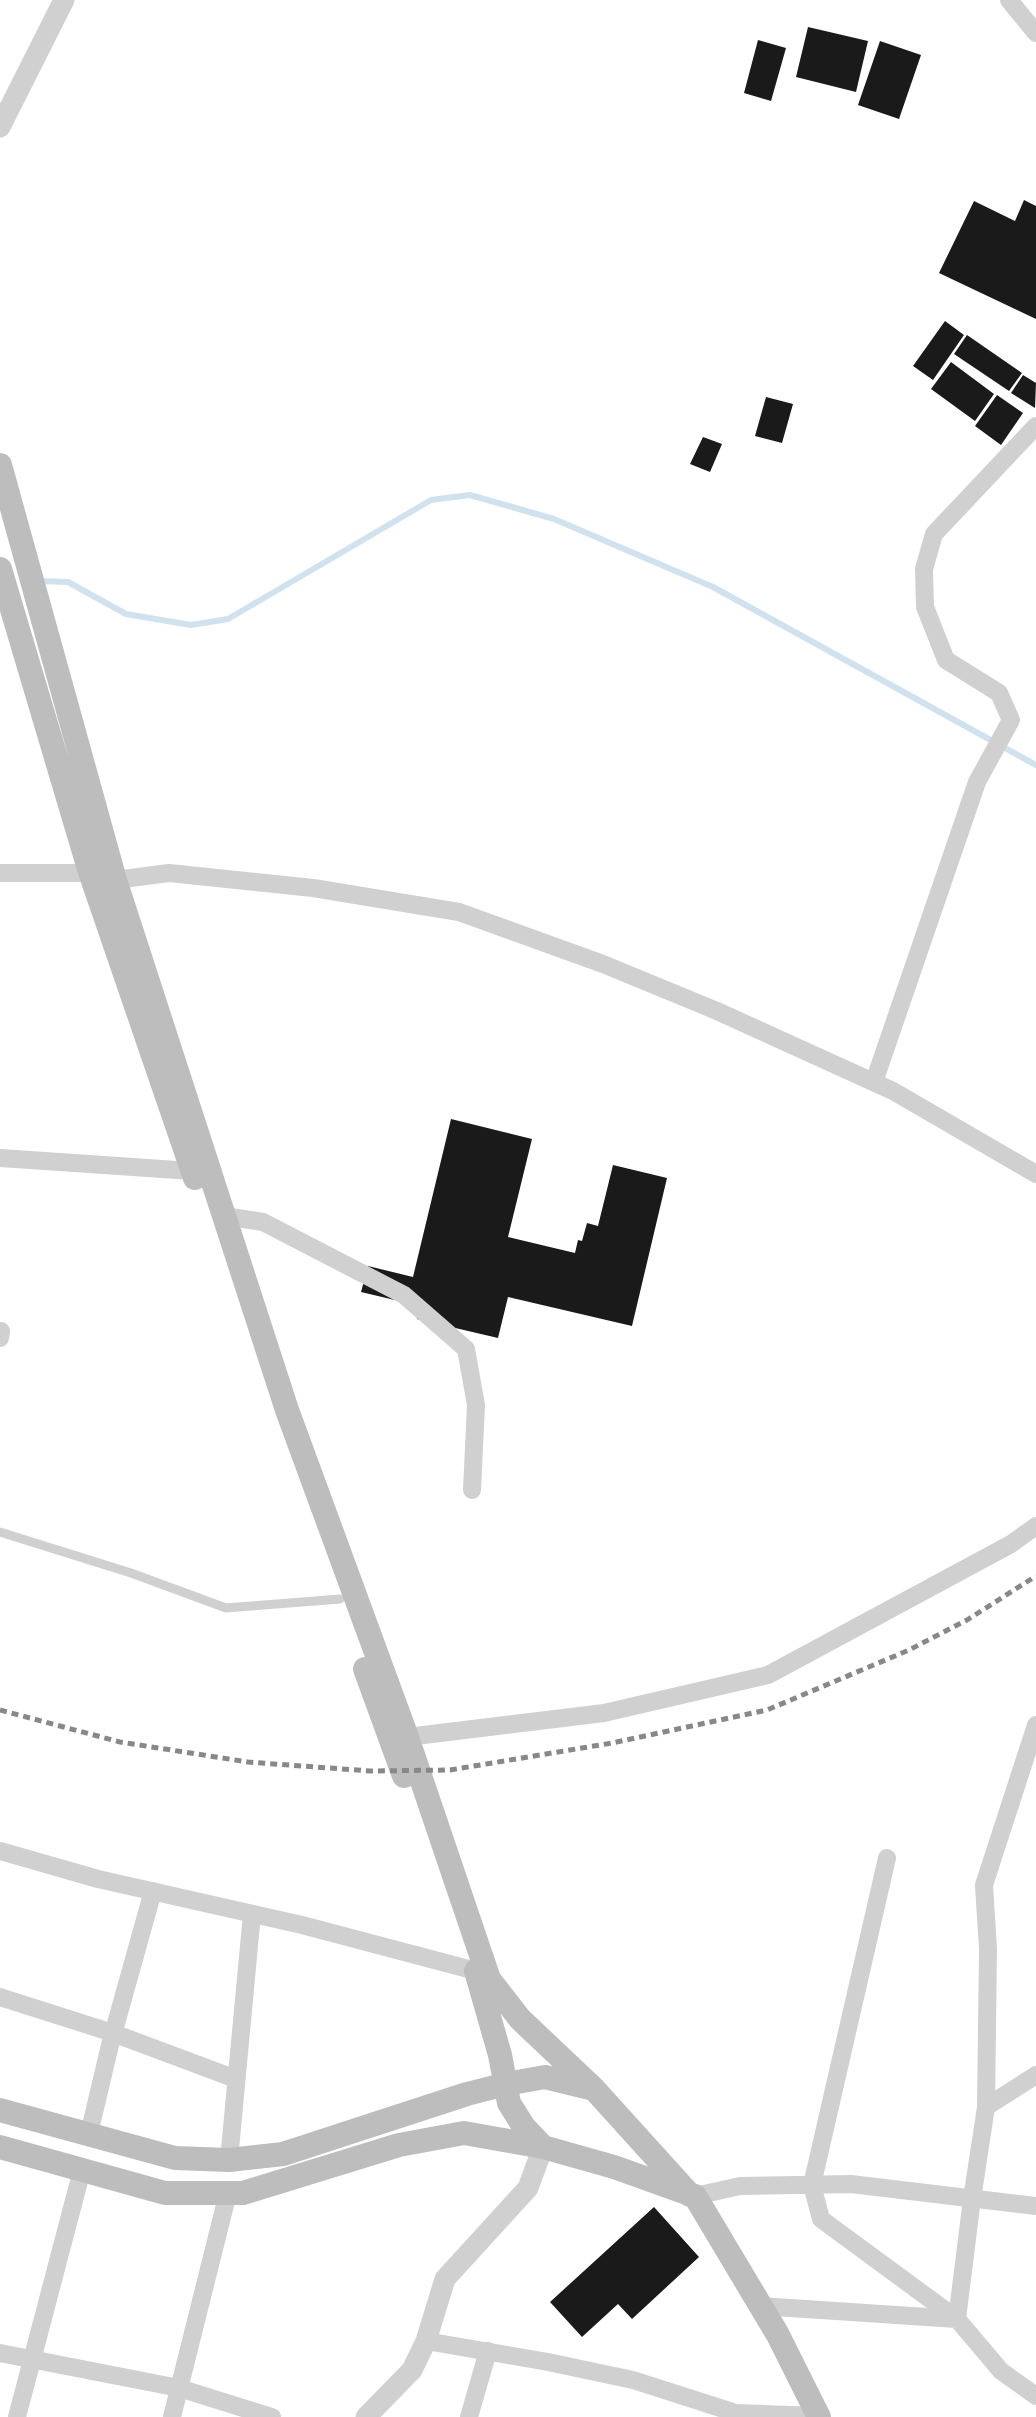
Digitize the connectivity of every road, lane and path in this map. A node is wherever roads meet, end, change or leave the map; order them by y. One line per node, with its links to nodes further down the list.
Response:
1 (64, 0): 4 (street)
2 (1009, 0): 3 (street)
3 (1036, 33)
4 (0, 127)
5 (1036, 426): 11 (street)
6 (0, 465): 10 (main road)
7 (0, 569): 8 (main road)
8 (90, 872): 9 (street); 10 (street); 13 (main road)
9 (0, 873)
10 (115, 880): 11 (street); 15 (main road)
11 (874, 1082): 14 (street)
12 (0, 1158): 13 (street)
13 (192, 1171): 21 (main road)
14 (1036, 1174)
15 (224, 1216): 18 (street); 23 (main road)
16 (1, 1331): 17 (street)
17 (0, 1338)
18 (472, 1490)
19 (1036, 1526): 23 (street)
20 (0, 1532): 21 (lane)
21 (340, 1600): 28 (main road)
22 (1036, 1725): 35 (street)
23 (407, 1737): 34 (main road)
24 (0, 1851): 26 (street)
25 (887, 1858): 42 (street)
26 (153, 1891): 27 (street); 30 (street)
27 (252, 1914): 28 (street); 32 (street)
28 (476, 1971): 33 (main road)
29 (0, 1997): 30 (street)
30 (113, 2033): 32 (street); 37 (street)
31 (1036, 2075): 35 (street)
32 (236, 2079): 40 (street)
33 (506, 2084): 34 (main road); 39 (main road); 40 (main road)
34 (594, 2089): 44 (main road)
35 (986, 2106): 45 (street)
36 (0, 2110): 37 (main road)
37 (89, 2134): 40 (main road)
38 (0, 2147): 41 (main road)
39 (543, 2147): 43 (main road); 44 (main road); 49 (street)
40 (229, 2160)
41 (82, 2170): 43 (main road); 52 (street)
42 (812, 2185): 44 (street); 45 (street); 48 (street)
43 (228, 2193): 53 (street)
44 (692, 2195): 47 (main road)
45 (972, 2199): 46 (street); 48 (street)
46 (1036, 2206)
47 (760, 2306): 48 (street); 56 (main road)
48 (957, 2319): 54 (street)
49 (426, 2341): 50 (street); 60 (street)
50 (488, 2351): 55 (street); 61 (street)
51 (0, 2353): 52 (street)
52 (33, 2359): 53 (street); 57 (street)
53 (178, 2388): 58 (street); 59 (street)
54 (1036, 2396)
55 (760, 2415): 56 (street)
56 (819, 2416)
57 (17, 2417)
58 (172, 2417)
59 (272, 2417)
60 (366, 2417)
61 (469, 2417)

